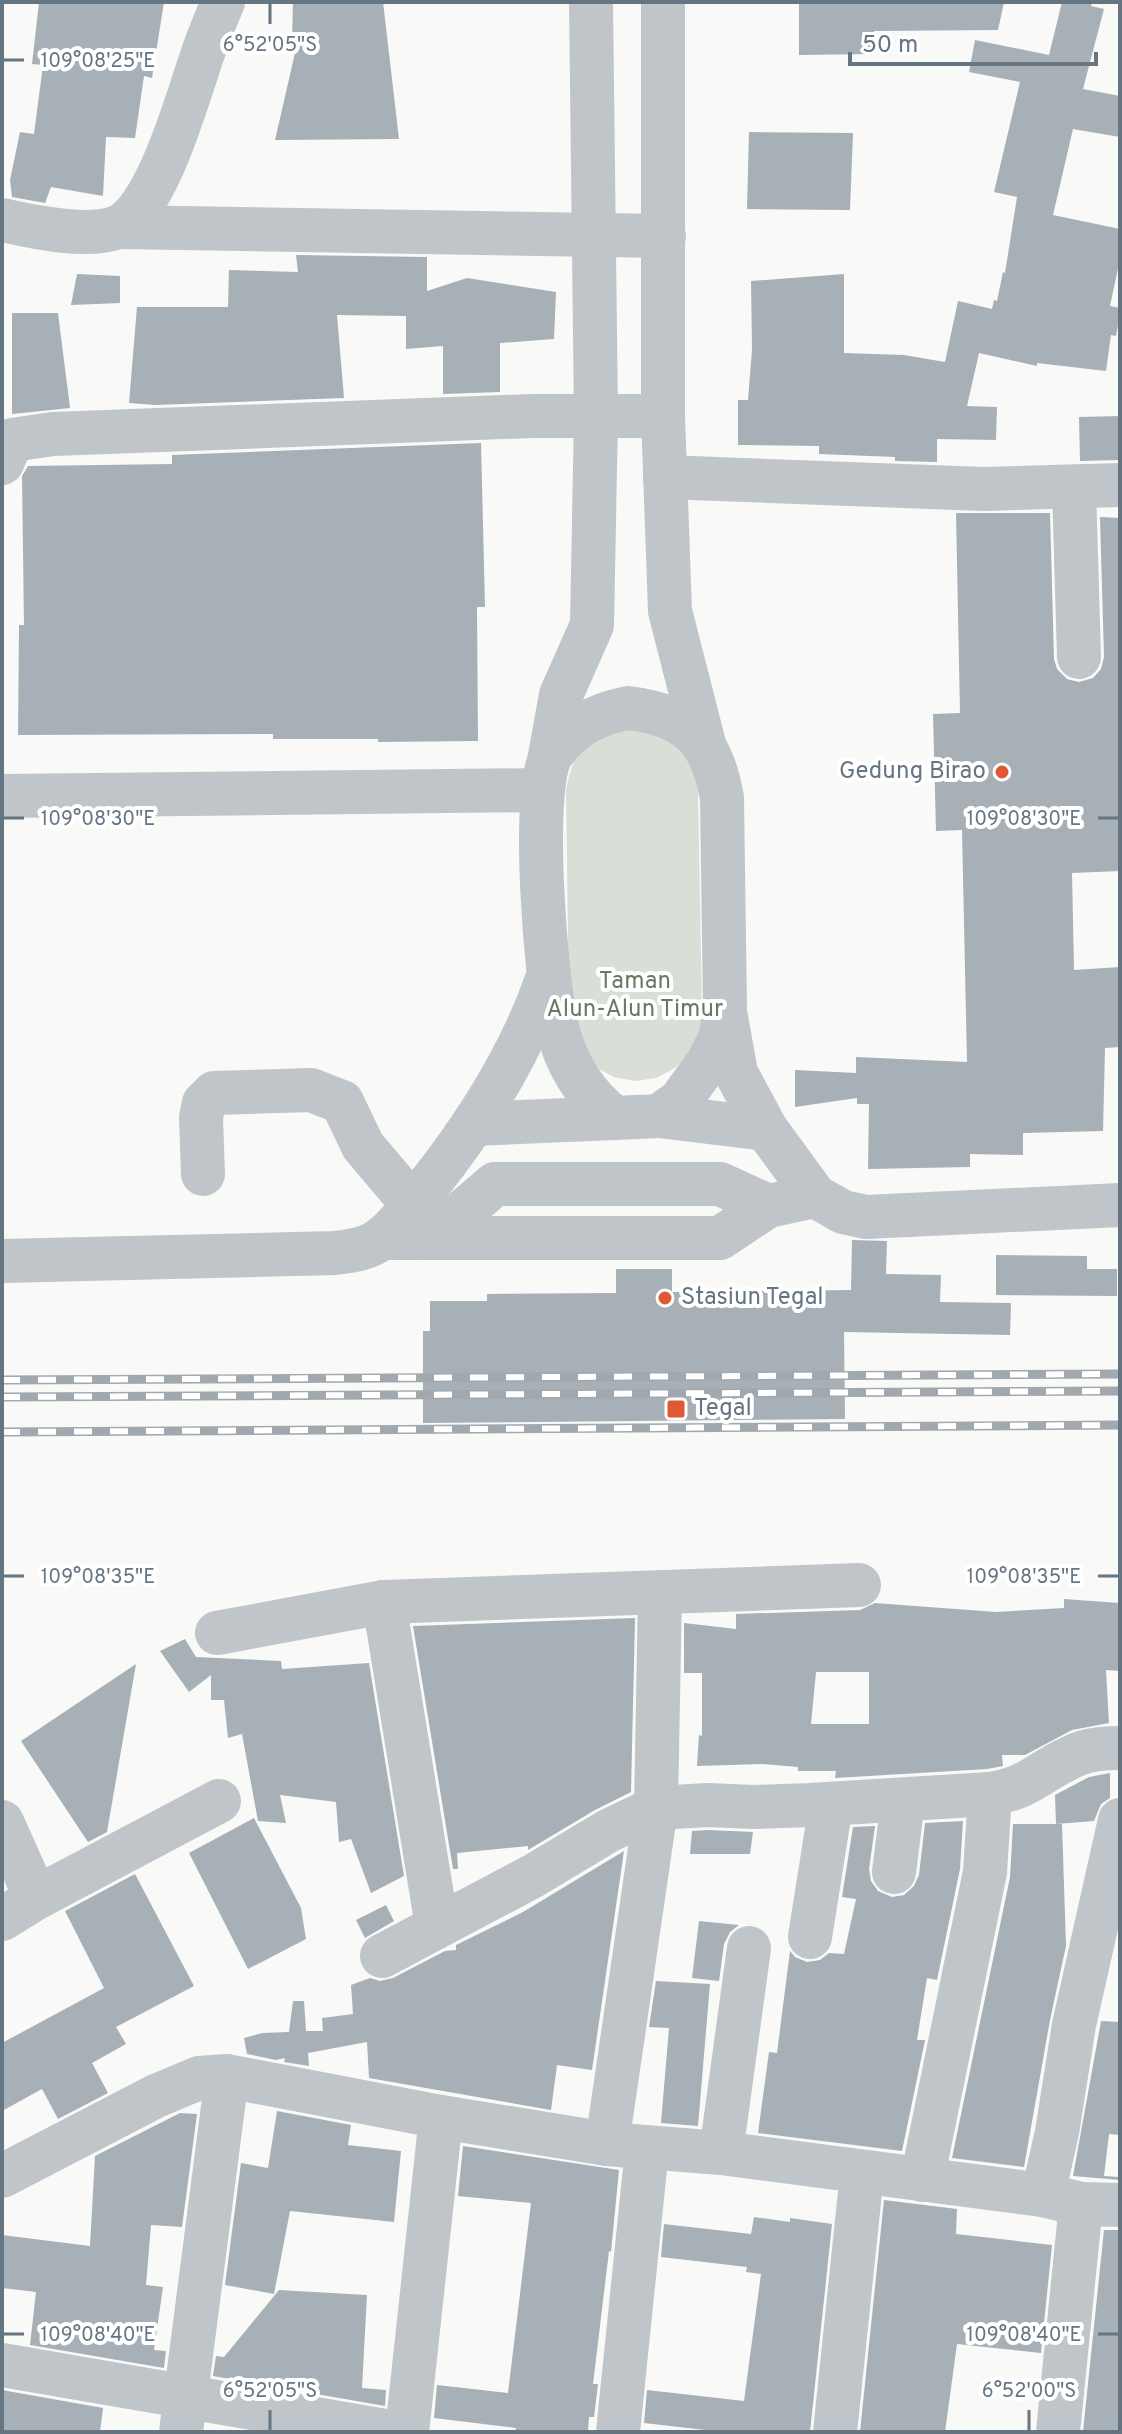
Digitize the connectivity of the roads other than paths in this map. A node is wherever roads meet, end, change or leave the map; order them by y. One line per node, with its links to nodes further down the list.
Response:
1 (223, 2): 5 (street)
2 (591, 2): 6 (street)
3 (663, 2): 7 (street)
4 (2, 220): 5 (street)
5 (119, 227): 6 (street)
6 (594, 236): 7 (street); 8 (street)
7 (664, 236): 9 (street)
8 (596, 416): 9 (street); 10 (street); 16 (street)
9 (663, 416): 11 (street)
10 (2, 463)
11 (665, 477): 13 (street); 15 (street)
12 (1120, 485): 13 (street)
13 (1074, 488): 14 (street)
14 (1079, 657)
15 (704, 744): 16 (street); 19 (street)
16 (547, 773): 17 (street); 18 (street)
17 (2, 796)
18 (547, 979): 21 (street); 22 (street)
19 (725, 1008): 20 (street); 23 (street)
20 (659, 1116): 21 (street); 23 (street)
21 (615, 1118): 22 (street)
22 (473, 1124): 27 (street)
23 (766, 1129): 25 (street)
24 (203, 1174): 27 (street)
25 (815, 1196): 26 (street); 27 (street)
26 (1120, 1205)
27 (423, 1221): 28 (street)
28 (2, 1261)
29 (859, 1585): 30 (street)
30 (660, 1592): 31 (street); 38 (street)
31 (384, 1602): 32 (street); 43 (street)
32 (217, 1633)
33 (1120, 1748): 34 (street)
34 (990, 1794): 36 (street); 53 (street)
35 (219, 1801): 42 (street)
36 (903, 1801): 37 (street); 41 (street)
37 (831, 1804): 38 (street); 44 (street)
38 (656, 1808): 43 (street); 49 (street)
39 (1120, 1820): 54 (street)
40 (2, 1822): 42 (street)
41 (894, 1872)
42 (19, 1908)
43 (437, 1926): 46 (street)
44 (810, 1937)
45 (749, 1948): 50 (street)
46 (382, 1956)
47 (227, 2076): 48 (street); 52 (street); 56 (street)
48 (441, 2117): 49 (street); 58 (street)
49 (627, 2146): 50 (street); 59 (street)
50 (721, 2153): 51 (street)
51 (862, 2173): 53 (street); 60 (street)
52 (2, 2176)
53 (922, 2180): 54 (street)
54 (1081, 2201): 61 (street)
55 (2, 2365): 56 (street)
56 (183, 2415): 57 (street)
57 (391, 2432)
58 (407, 2432)
59 (618, 2432)
60 (835, 2432)
61 (1058, 2432)

